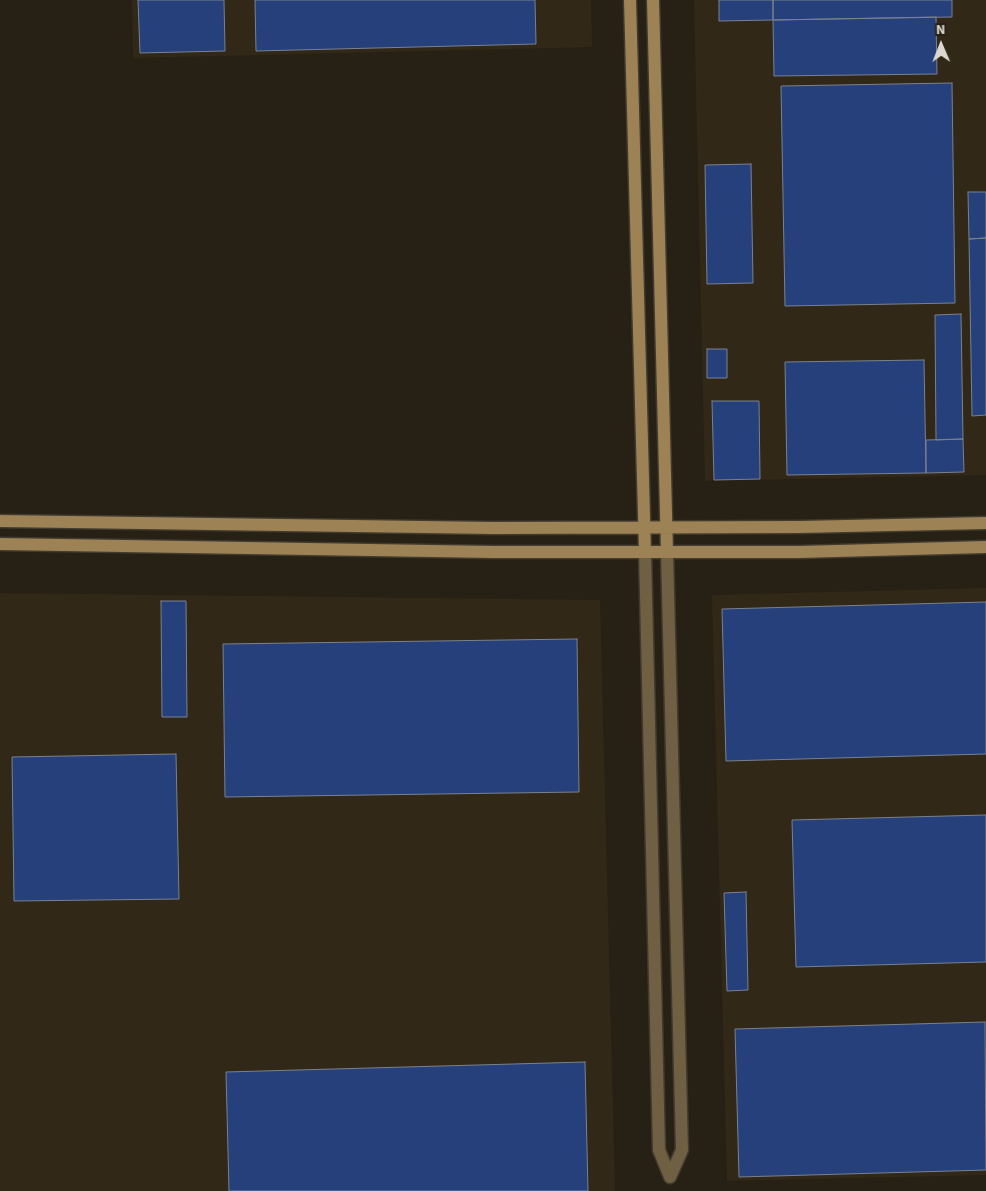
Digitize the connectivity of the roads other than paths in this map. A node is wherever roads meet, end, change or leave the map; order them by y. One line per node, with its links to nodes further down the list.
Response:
1 (630, 0): 5 (main road)
2 (653, 0): 6 (main road)
3 (0, 521): 5 (main road)
4 (986, 523): 6 (main road)
5 (644, 528): 6 (main road); 9 (main road)
6 (666, 528): 10 (main road)
7 (0, 544): 9 (main road)
8 (986, 547): 10 (main road)
9 (644, 552): 10 (main road); 10 (street)
10 (667, 552)

